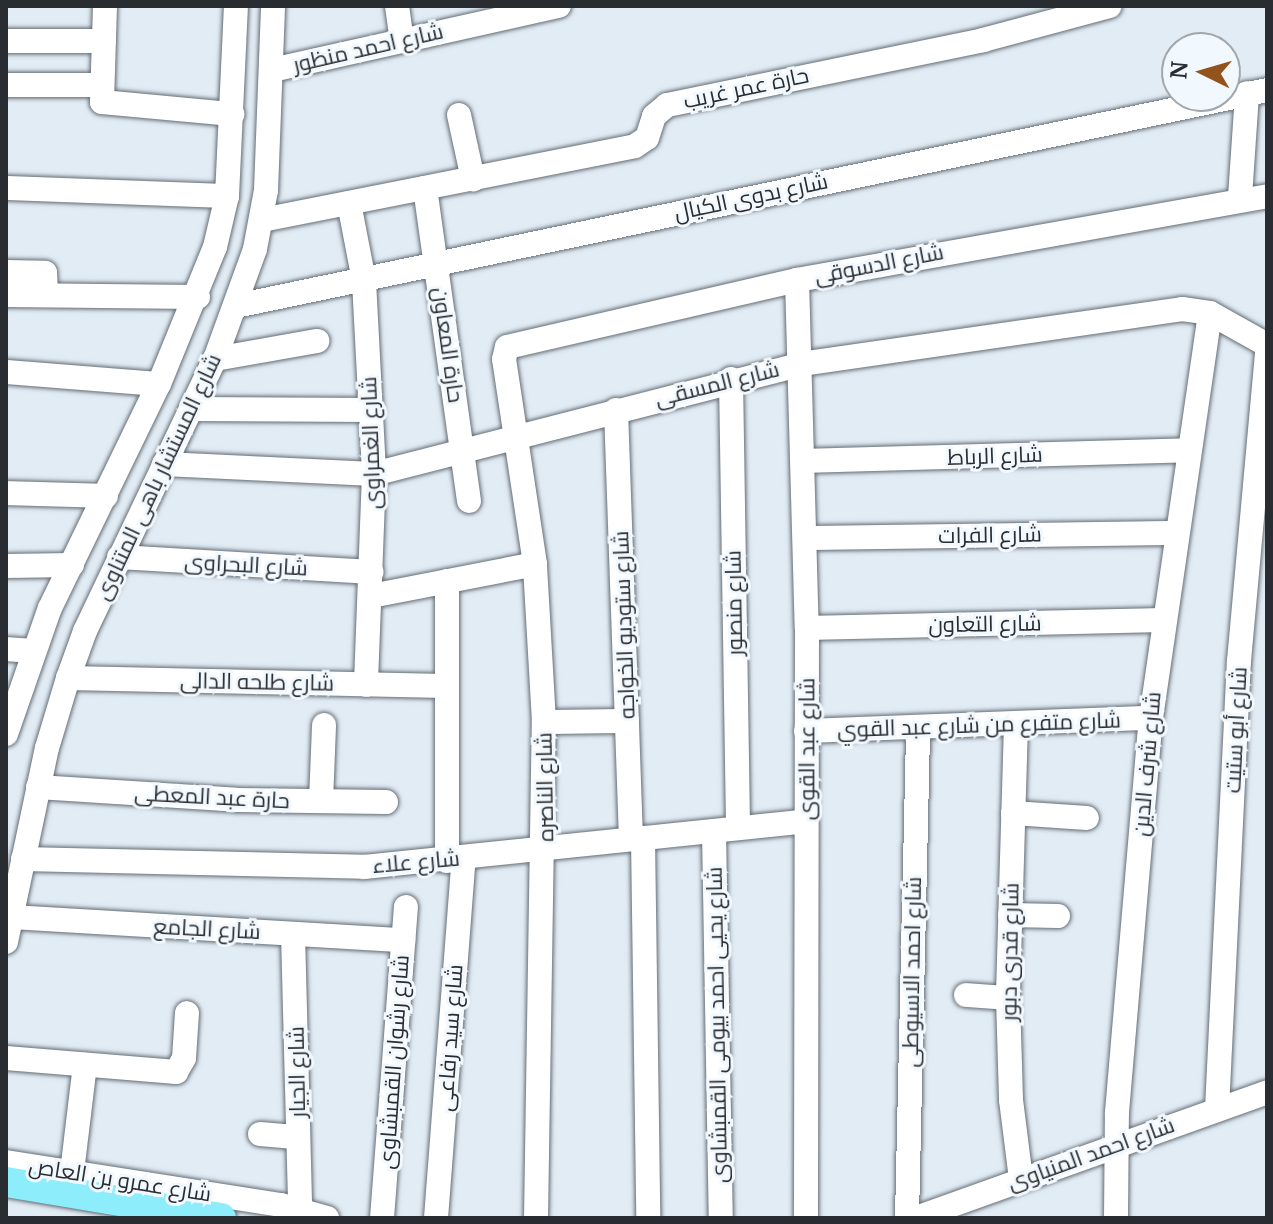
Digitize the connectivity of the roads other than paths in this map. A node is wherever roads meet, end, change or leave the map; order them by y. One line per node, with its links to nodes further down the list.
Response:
1 (105, 6): 9 (street)
2 (236, 6): 15 (street, شارع المستشار باهى المتناوى)
3 (273, 6): 11 (street, شارع المستشار باهى المتناوى)
4 (397, 6): 10 (street)
5 (559, 6): 10 (street, شارع احمد منظور)
6 (1110, 6): 7 (street, حارة عمر غريب)
7 (1032, 16): 17 (street, حارة عمر غريب)
8 (6, 41): 9 (street)
9 (104, 41): 13 (street)
10 (402, 41): 11 (street, شارع احمد منظور)
11 (272, 70): 24 (street, شارع المستشار باهى المتناوى)
12 (6, 85): 13 (street)
13 (102, 85): 15 (street)
14 (1257, 91): 22 (street); 25 (street, شارع بدوى الكيال)
15 (232, 114): 20 (street, شارع المستشار باهى المتناوى)
16 (459, 115): 17 (street)
17 (473, 179): 19 (street, حارة عمر غريب)
18 (6, 188): 20 (street)
19 (425, 188): 23 (street, حارة عمر غريب); 25 (street, حارة المعاون)
20 (227, 196): 31 (street, شارع المستشار باهى المتناوى)
21 (1267, 196): 22 (street, شارع الدسوقى)
22 (1240, 197): 27 (street, شارع الدسوقى)
23 (349, 203): 24 (street, حارة عمر غريب); 28 (street, شارع الغمراوى)
24 (262, 220): 32 (street, شارع المستشار باهى المتناوى)
25 (436, 262): 28 (street, شارع بدوى الكيال); 48 (street, حارة المعاون)
26 (6, 272): 30 (street)
27 (797, 280): 38 (street, شارع الدسوقى); 39 (street, شارع عبد القوى)
28 (364, 281): 32 (street, شارع بدوى الكيال); 44 (street, شارع الغمراوى)
29 (6, 295): 30 (street)
30 (46, 295): 31 (street)
31 (198, 297): 42 (street, شارع المستشار باهى المتناوى)
32 (236, 306): 37 (street, شارع المستشار باهى المتناوى)
33 (1210, 313): 35 (street, شارع المسقى); 39 (street, شارع المسقى); 47 (street, شارع شرف الدين)
34 (317, 341): 37 (street)
35 (1267, 345)
36 (1267, 351): 102 (street, شارع أبو ستيت)
37 (215, 359): 43 (street, شارع المستشار باهى المتناوى)
38 (504, 359): 46 (street, شارع الناصره)
39 (801, 364): 41 (street, شارع المسقى); 49 (street, شارع عبد القوى)
40 (6, 372): 42 (street)
41 (731, 379): 45 (street, شارع المسقى); 84 (street, شارع منصور)
42 (159, 384): 53 (street, شارع المستشار باهى المتناوى)
43 (191, 409): 44 (street); 50 (street, شارع المستشار باهى المتناوى)
44 (372, 410): 51 (street, شارع الغمراوى)
45 (616, 410): 46 (street, شارع المسقى); 71 (street, شارع ستوديو الخواجه)
46 (516, 438): 48 (street, شارع المسقى); 58 (street, شارع الناصره)
47 (1186, 450): 49 (street, شارع الرباط); 55 (street, شارع شرف الدين)
48 (463, 453): 51 (street, شارع المسقى); 54 (street, حارة المعاون)
49 (804, 461): 56 (street, شارع عبد القوى)
50 (164, 464): 51 (street, شارع المسقى); 57 (street, شارع المستشار باهى المتناوى)
51 (374, 474): 62 (street, شارع الغمراوى)
52 (6, 493): 53 (street)
53 (106, 496): 59 (street, شارع المستشار باهى المتناوى)
54 (469, 501)
55 (1175, 533): 56 (street, شارع الفرات); 63 (street, شارع شرف الدين)
56 (805, 538): 64 (street, شارع عبد القوى)
57 (119, 557): 62 (street, شارع البحراوى); 67 (street, شارع المستشار باهى المتناوى)
58 (535, 564): 61 (street, شارع البحراوى); 72 (street, شارع الناصره)
59 (72, 565): 60 (street); 66 (street, شارع المستشار باهى المتناوى)
60 (6, 566)
61 (447, 581): 62 (street, شارع البحراوى); 69 (street, شارع سيد رفاعى)
62 (372, 584): 68 (street, شارع الغمراوى)
63 (1163, 620): 64 (street, شارع التعاون); 70 (street, شارع شرف الدين)
64 (807, 628): 76 (street, شارع عبد القوى)
65 (6, 649): 66 (street)
66 (33, 651): 77 (street, شارع المستشار باهى المتناوى)
67 (68, 678): 68 (street, شارع طلحه الدالى); 78 (street, شارع المستشار باهى المتناوى)
68 (366, 685): 69 (street, شارع طلحه الدالى)
69 (445, 686): 88 (street, شارع سيد رفاعى)
70 (1151, 718): 73 (street, شارع متفرع من شارع عبد القوي); 105 (street, شارع شرف الدين)
71 (627, 721): 72 (street); 85 (street, شارع ستوديو الخواجه)
72 (544, 722): 86 (street, شارع الناصره)
73 (1016, 724): 75 (street, شارع متفرع من شارع عبد القوي); 81 (street, شارع قدرى دبور)
74 (324, 725): 79 (street)
75 (918, 727): 76 (street, شارع متفرع من شارع عبد القوي); 119 (street, شارع احمد الاسيوطى)
76 (806, 731): 83 (street, شارع عبد القوى)
77 (6, 734)
78 (38, 787): 79 (street, حارة عبد المعطى); 87 (street, شارع المستشار باهى المتناوى)
79 (321, 801): 80 (street, حارة عبد المعطى)
80 (386, 802)
81 (1013, 813): 82 (street); 90 (street, شارع قدرى دبور)
82 (1087, 818)
83 (806, 821): 84 (street, شارع علاء); 118 (street, شارع عبد القوى)
84 (726, 830): 85 (street, شارع علاء); 117 (street, شارع يحيى احمد بيومى القمبشاوى)
85 (637, 839): 86 (street, شارع علاء); 116 (street, شارع ستوديو الخواجه)
86 (546, 850): 88 (street, شارع علاء); 115 (street, شارع الناصره)
87 (23, 859): 88 (street, شارع علاء); 92 (street, شارع المستشار باهى المتناوى)
88 (455, 860): 114 (street, شارع سيد رفاعى)
89 (406, 907): 94 (street, شارع رشوان القمبشاوى)
90 (1010, 915): 91 (street); 97 (street, شارع قدرى دبور)
91 (1058, 916)
92 (11, 917): 93 (street, شارع الجامع); 95 (street, شارع المستشار باهى المتناوى)
93 (293, 934): 94 (street, شارع الجامع); 104 (street, شارع الجيار)
94 (403, 940): 113 (street, شارع رشوان القمبشاوى)
95 (6, 942)
96 (966, 995): 97 (street)
97 (1008, 998): 108 (street, شارع قدرى دبور)
98 (187, 1013): 100 (street)
99 (6, 1058): 100 (street)
100 (85, 1065): 107 (street)
101 (1267, 1092): 102 (street, شارع احمد المنياوى)
102 (1217, 1109): 105 (street, شارع احمد المنياوى)
103 (260, 1134): 104 (street)
104 (298, 1137): 110 (street, شارع الجيار)
105 (1115, 1146): 108 (street, شارع احمد المنياوى); 121 (street, شارع شرف الدين)
106 (6, 1162): 107 (street, شارع عمرو بن العاص)
107 (72, 1172): 110 (street, شارع عمرو بن العاص)
108 (1021, 1179): 120 (street, شارع احمد المنياوى)
109 (6, 1182): 111 (main road)
110 (300, 1210): 112 (street, شارع عمرو بن العاص)
111 (221, 1218)
112 (327, 1218)
113 (382, 1218)
114 (436, 1218)
115 (536, 1218)
116 (648, 1218)
117 (721, 1218)
118 (806, 1218)
119 (907, 1218)
120 (916, 1218)
121 (1116, 1218)

